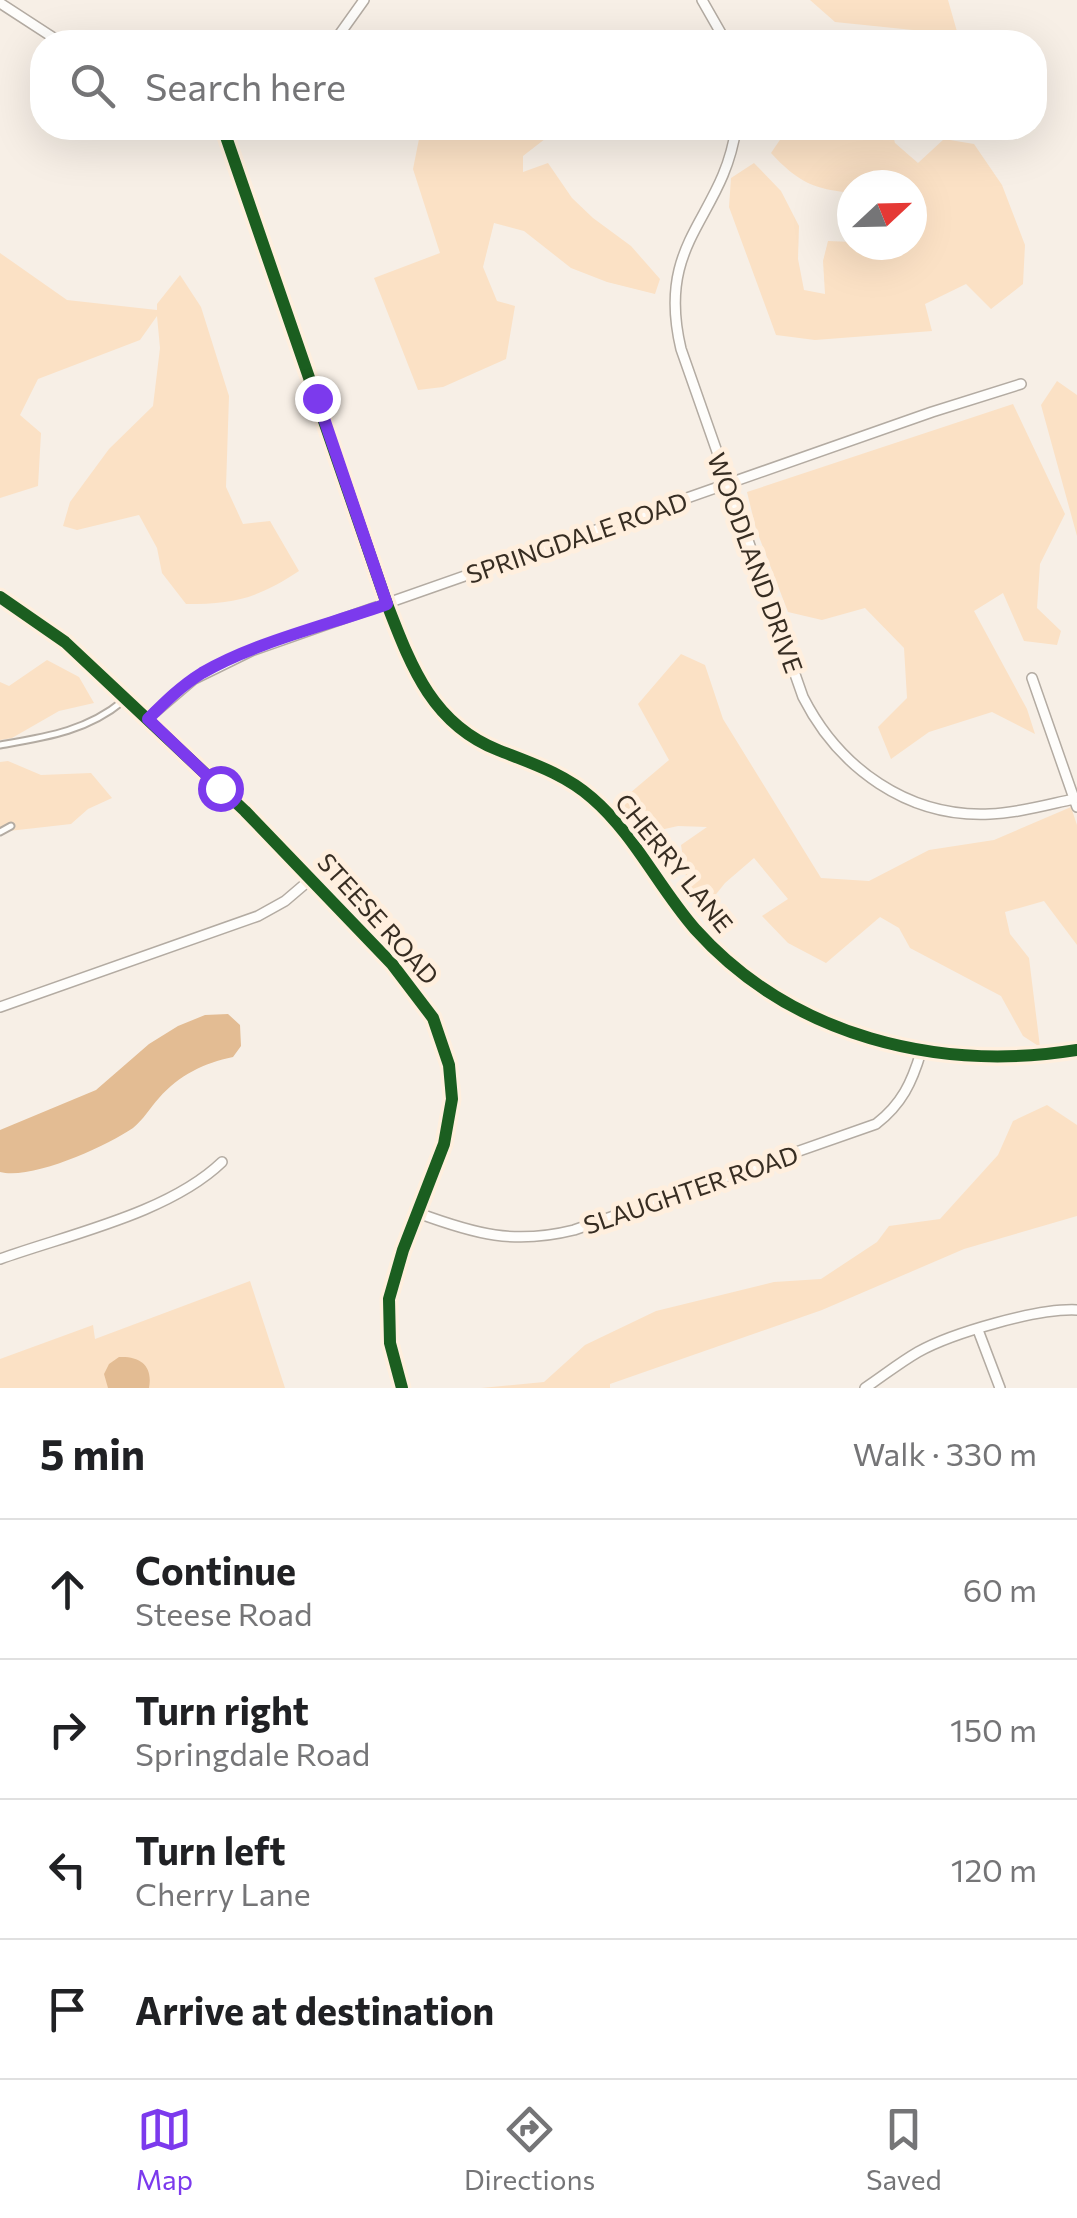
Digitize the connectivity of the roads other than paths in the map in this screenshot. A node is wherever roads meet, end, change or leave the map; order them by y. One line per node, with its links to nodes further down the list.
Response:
1 (364, 0): 5 (street)
2 (702, 0): 6 (street)
3 (0, 3): 4 (street)
4 (42, 30)
5 (343, 30)
6 (719, 30)
7 (227, 140): 12 (street, CHERRY LANE)
8 (733, 140): 10 (street, WOODLAND DRIVE)
9 (1020, 384): 10 (street, SPRINGDALE ROAD)
10 (726, 485): 12 (street, SPRINGDALE ROAD); 17 (street, WOODLAND DRIVE)
11 (0, 597): 14 (street, STEESE ROAD)
12 (387, 604): 15 (street, SPRINGDALE ROAD); 23 (street, CHERRY LANE)
13 (1032, 678): 17 (street)
14 (126, 699): 15 (street, STEESE ROAD); 16 (lane)
15 (148, 719): 20 (street, STEESE ROAD)
16 (0, 745)
17 (1076, 802)
18 (11, 826): 19 (lane)
19 (0, 832)
20 (312, 878): 21 (street); 25 (street, STEESE ROAD)
21 (0, 1007)
22 (1077, 1050): 23 (street, CHERRY LANE)
23 (921, 1052): 25 (street, SLAUGHTER ROAD)
24 (222, 1162): 26 (street)
25 (418, 1213): 29 (street, STEESE ROAD)
26 (0, 1259)
27 (1077, 1310): 28 (street)
28 (978, 1330): 30 (street); 31 (street)
29 (402, 1388)
30 (866, 1388)
31 (1000, 1388)

